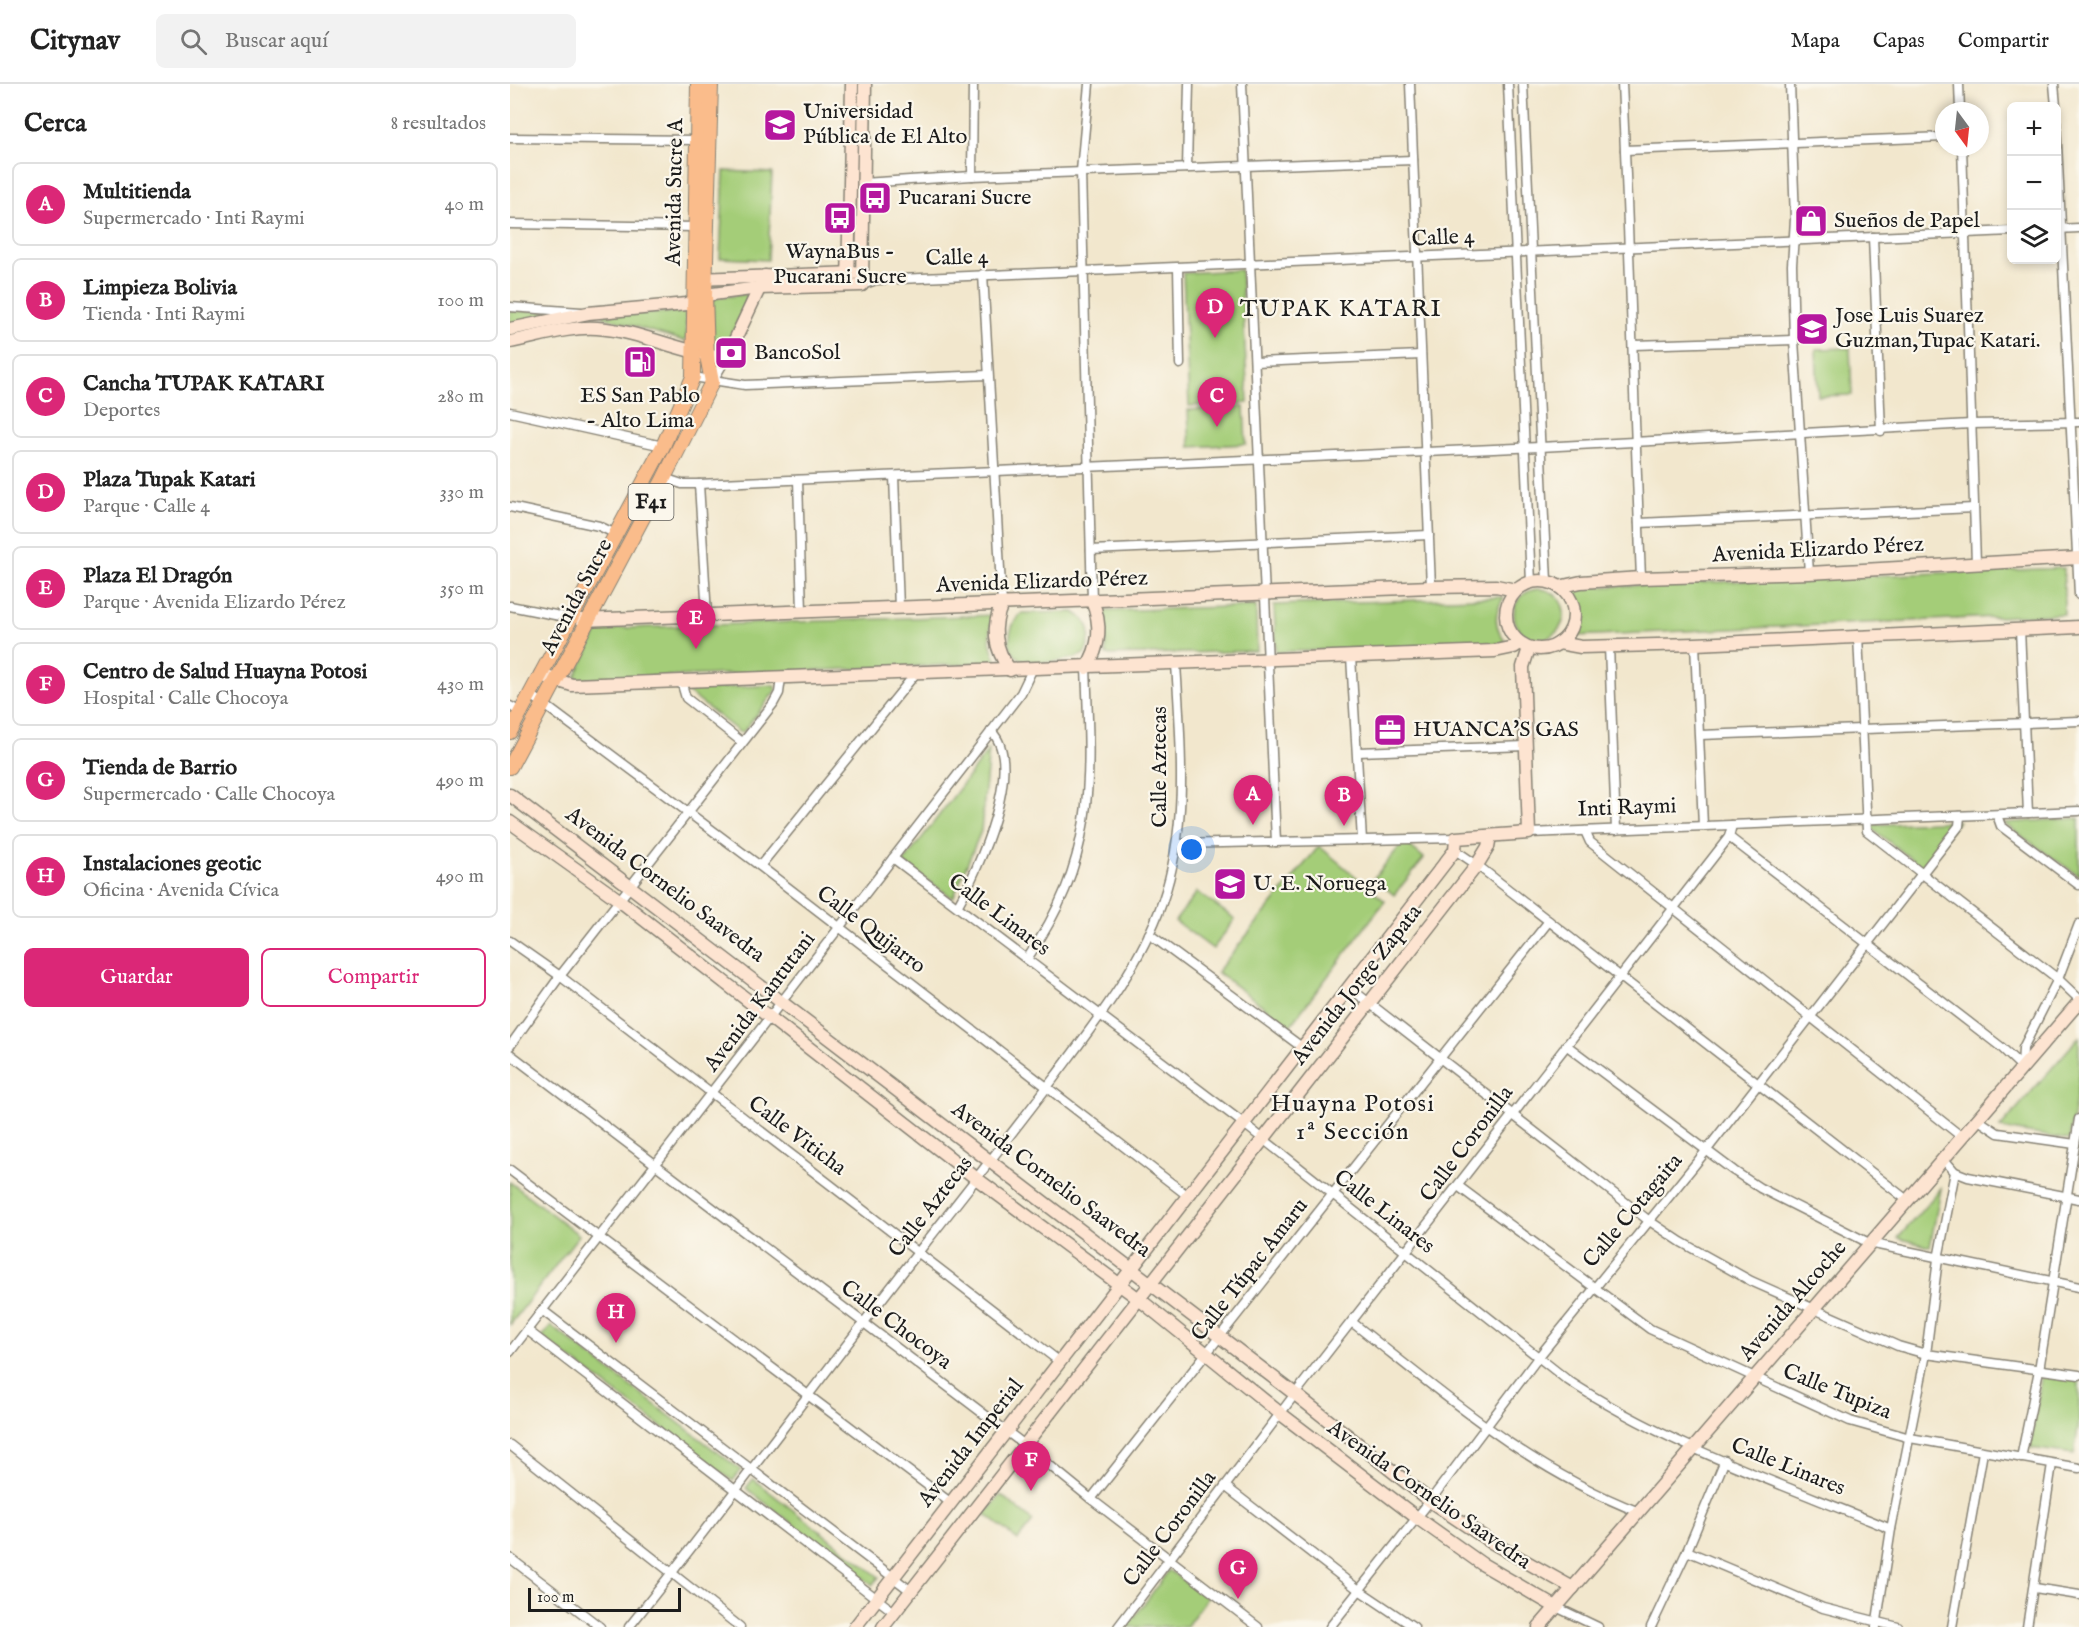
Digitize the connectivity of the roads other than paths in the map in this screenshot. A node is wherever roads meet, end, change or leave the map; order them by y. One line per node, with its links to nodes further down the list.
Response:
1 (698, 84): 20 (main road, Avenida Sucre A / F41)
2 (711, 84): 49 (main road, Avenida Sucre A / F41)
3 (852, 84): 50 (street)
4 (865, 84): 30 (street)
5 (973, 84): 29 (street)
6 (1089, 84): 28 (street)
7 (1189, 84): 27 (street)
8 (1242, 84): 26 (street)
9 (1410, 84): 25 (street)
10 (1508, 84): 42 (street)
11 (1523, 84): 43 (street)
12 (1622, 84): 22 (street)
13 (1790, 84): 21 (street)
14 (1959, 84): 16 (street)
15 (2054, 84): 17 (street)
16 (1960, 102)
17 (2056, 102)
18 (1935, 137): 21 (street)
19 (510, 138): 20 (street)
20 (697, 140): 33 (main road, Avenida Sucre A / F41)
21 (1792, 143): 22 (street); 39 (street)
22 (1625, 150): 41 (street)
23 (1962, 156): 37 (street)
24 (2057, 156): 31 (street)
25 (1413, 160): 26 (street); 44 (street)
26 (1246, 165): 27 (street); 45 (street)
27 (1187, 168): 28 (street)
28 (1081, 171): 29 (street); 47 (street)
29 (972, 176): 30 (street)
30 (863, 183): 51 (street)
31 (2059, 210)
32 (510, 224): 33 (street)
33 (695, 227): 49 (main road, Avenida Sucre A / F41)
34 (2079, 228): 35 (street)
35 (2061, 229)
36 (2007, 231): 37 (street, Calle 4)
37 (1965, 232): 38 (street, Calle 4); 71 (street)
38 (1873, 237): 39 (street, Calle 4); 72 (street)
39 (1793, 240): 41 (street, Calle 4); 58 (street)
40 (2061, 243): 70 (street)
41 (1630, 247): 43 (street, Calle 4); 60 (street)
42 (1514, 253): 43 (street, Calle 4); 44 (street, Calle 4); 77 (street)
43 (1531, 253): 76 (street)
44 (1417, 258): 45 (street, Calle 4); 62 (street)
45 (1250, 265): 46 (street, Calle 4); 64 (street)
46 (1178, 268): 47 (street, Calle 4); 65 (street)
47 (1083, 272): 48 (street, Calle 4); 80 (street)
48 (983, 274): 51 (street, Calle 4); 66 (street)
49 (700, 279): 52 (street); 53 (main road, Avenida Sucre A / F41)
50 (848, 279): 51 (street); 52 (street)
51 (862, 279)
52 (762, 282): 53 (street); 63 (street)
53 (700, 298): 55 (street); 61 (main road, F41)
54 (510, 307): 55 (street)
55 (588, 313): 56 (street); 57 (street)
56 (589, 328): 59 (street); 61 (street)
57 (510, 329)
58 (1794, 340): 60 (street); 73 (street)
59 (510, 342)
60 (1634, 345): 74 (street)
61 (701, 355): 63 (street); 67 (main road, F41); 68 (main road, F41)
62 (1421, 355): 64 (street); 78 (street)
63 (728, 357): 68 (street)
64 (1255, 362): 79 (street)
65 (1180, 364)
66 (988, 375): 68 (street); 81 (street)
67 (693, 377): 68 (street); 75 (main road, F41)
68 (712, 382): 83 (main road, Avenida Sucre / F41)
69 (510, 411): 75 (street)
70 (2074, 422): 71 (street); 94 (street)
71 (1971, 424): 72 (street); 87 (street)
72 (1881, 431): 73 (street)
73 (1801, 434): 74 (street); 88 (street)
74 (1635, 442): 76 (street); 89 (street)
75 (663, 446): 90 (main road, Avenida Sucre / F41)
76 (1540, 447): 77 (street); 98 (street)
77 (1523, 448): 78 (street); 99 (street)
78 (1426, 452): 79 (street); 91 (street)
79 (1259, 459): 80 (street); 92 (street)
80 (1088, 467): 81 (street); 93 (street)
81 (993, 472): 82 (street); 106 (street)
82 (894, 476): 84 (street); 108 (street)
83 (664, 478): 85 (street); 112 (main road, Avenida Sucre / F41)
84 (798, 480): 85 (street); 109 (street)
85 (699, 484): 110 (street)
86 (510, 507): 90 (street)
87 (1974, 508): 88 (street); 95 (street)
88 (1805, 516): 89 (street); 96 (street)
89 (1639, 523): 97 (street)
90 (615, 534): 111 (main road, Avenida Sucre / F41)
91 (1429, 535): 92 (street); 100 (street)
92 (1263, 544): 93 (street); 103 (street)
93 (1091, 550): 105 (street)
94 (2078, 558): 95 (street, Avenida Elizardo Pérez); 104 (street)
95 (1976, 563): 96 (street, Avenida Elizardo Pérez)
96 (1809, 573): 97 (street, Avenida Elizardo Pérez)
97 (1641, 578): 101 (street, Avenida Elizardo Pérez)
98 (1547, 581): 99 (street); 101 (street)
99 (1531, 582): 102 (street)
100 (1431, 587): 102 (street, Avenida Elizardo Pérez); 103 (street, Avenida Elizardo Pérez)
101 (1559, 587): 116 (street)
102 (1516, 590): 118 (street)
103 (1265, 594): 105 (street, Avenida Elizardo Pérez); 121 (street)
104 (2079, 595)
105 (1092, 601): 106 (street, Avenida Elizardo Pérez); 123 (street)
106 (1002, 604): 108 (street, Avenida Elizardo Pérez); 124 (street)
107 (510, 606): 111 (street)
108 (899, 608): 109 (street, Avenida Elizardo Pérez)
109 (802, 611): 110 (street, Avenida Elizardo Pérez)
110 (707, 615): 112 (street, Avenida Elizardo Pérez)
111 (570, 618): 112 (street, Avenida Elizardo Pérez); 127 (main road, Avenida Sucre / F41)
112 (588, 620): 129 (main road, Avenida Sucre / F41)
113 (2079, 627): 114 (street)
114 (2020, 629): 115 (street); 135 (street)
115 (1858, 635): 117 (street); 136 (street)
116 (1559, 643): 118 (street); 119 (street)
117 (1695, 644): 119 (street); 139 (street)
118 (1525, 645): 120 (street); 141 (street)
119 (1609, 646): 154 (street)
120 (1351, 657): 121 (street); 142 (street)
121 (1268, 660): 122 (street); 160 (street)
122 (1176, 664): 123 (street); 161 (street, Calle Aztecas)
123 (1086, 668): 125 (street); 178 (street)
124 (1010, 670): 125 (street); 126 (street)
125 (1032, 670): 137 (street, Avenida Kantutani)
126 (916, 673): 128 (street); 165 (street)
127 (540, 675): 129 (street); 131 (main road, Avenida Sucre / F41)
128 (781, 678): 130 (street); 140 (street)
129 (556, 681): 130 (street); 132 (main road, Avenida Sucre / F41)
130 (681, 681): 140 (street)
131 (530, 694): 132 (street, Calle Quijarro); 133 (main road, Avenida Sucre / F41)
132 (544, 704): 143 (main road, Avenida Sucre / F41); 146 (street, Calle Quijarro)
133 (515, 709): 138 (main road, Avenida Sucre / F41)
134 (2079, 721): 135 (street)
135 (2026, 723): 136 (street); 147 (street)
136 (1861, 730): 139 (street); 150 (street)
137 (991, 731): 163 (street, Avenida Kantutani); 170 (street)
138 (510, 732)
139 (1700, 735): 153 (street)
140 (742, 742): 146 (street)
141 (1526, 746): 142 (street); 156 (street)
142 (1358, 752): 159 (street)
143 (510, 767)
144 (510, 795): 167 (street, Avenida Cornelio Saavedra)
145 (2079, 811): 147 (street, Inti Raymi)
146 (689, 813): 165 (street, Calle Quijarro); 167 (street)
147 (2028, 813): 148 (street, Inti Raymi)
148 (1997, 814): 149 (street, Inti Raymi); 168 (street)
149 (1960, 816): 150 (street, Inti Raymi); 166 (street, Calle Cotagaita)
150 (1864, 820): 152 (street, Inti Raymi); 166 (street)
151 (510, 822): 169 (street, Avenida Cornelio Saavedra)
152 (1732, 825): 153 (street, Inti Raymi); 158 (street, Calle Coronilla)
153 (1703, 826): 154 (street, Inti Raymi)
154 (1617, 830): 155 (street, Inti Raymi)
155 (1585, 831): 156 (street, Inti Raymi); 171 (street)
156 (1529, 833): 157 (street, Inti Raymi)
157 (1490, 836): 162 (street, Inti Raymi); 164 (street, Avenida Jorge Zapata)
158 (1729, 837): 171 (street, Calle Coronilla); 177 (street)
159 (1362, 840): 160 (street, Inti Raymi); 162 (street, Inti Raymi)
160 (1276, 842): 161 (street, Inti Raymi)
161 (1177, 844): 175 (street, Calle Aztecas)
162 (1455, 844): 164 (street); 182 (street, Avenida Jorge Zapata)
163 (893, 858): 170 (street, Calle Linares); 174 (street, Avenida Kantutani)
164 (1477, 865): 172 (street); 185 (street, Avenida Jorge Zapata)
165 (760, 866): 174 (street, Calle Quijarro)
166 (1923, 875): 177 (street, Calle Cotagaita); 181 (street)
167 (631, 885): 169 (street); 184 (street, Avenida Cornelio Saavedra)
168 (2079, 885)
169 (619, 900): 179 (street); 188 (street, Avenida Cornelio Saavedra)
170 (958, 905): 178 (street, Calle Linares)
171 (1674, 907): 180 (street, Calle Coronilla); 187 (street)
172 (1549, 921): 180 (street); 193 (street, Calle Túpac Amaru)
173 (2079, 924): 181 (street)
174 (838, 928): 184 (street, Avenida Kantutani); 196 (street, Calle Quijarro)
175 (1149, 934): 186 (street, Calle Aztecas); 191 (street)
176 (510, 940): 179 (street, Calle Viticha)
177 (1868, 945): 187 (street, Calle Cotagaita); 194 (street)
178 (1028, 959): 186 (street, Calle Linares)
179 (560, 976): 190 (street); 197 (street, Calle Viticha)
180 (1620, 976): 189 (street, Calle Coronilla); 195 (street)
181 (2058, 979): 183 (street); 194 (street)
182 (1350, 988): 185 (street); 191 (street, Avenida Jorge Zapata)
183 (2079, 1001): 194 (street, Avenida Alcoche)
184 (783, 1002): 188 (street, Avenida Kantutani); 207 (street, Avenida Cornelio Saavedra)
185 (1369, 1002): 193 (street); 203 (street, Avenida Jorge Zapata)
186 (1101, 1016): 196 (street, Calle Aztecas); 201 (street, Calle Linares)
187 (1813, 1016): 195 (street, Calle Cotagaita); 202 (street)
188 (771, 1018): 197 (street, Avenida Kantutani); 211 (street, Avenida Cornelio Saavedra)
189 (1566, 1045): 198 (street, Calle Coronilla); 205 (street)
190 (510, 1047)
191 (1303, 1048): 201 (street, Avenida Jorge Zapata)
192 (510, 1054): 208 (street, Calle Chocoya)
193 (1441, 1058): 198 (street); 213 (street, Calle Túpac Amaru)
194 (2022, 1067): 199 (street, Avenida Alcoche)
195 (1759, 1084): 205 (street, Calle Cotagaita); 217 (street)
196 (1047, 1086): 207 (street, Calle Aztecas); 214 (street, Calle Quijarro)
197 (712, 1094): 208 (street, Avenida Kantutani); 221 (street, Calle Viticha)
198 (1512, 1115): 212 (street, Calle Coronilla); 218 (street)
199 (1977, 1119): 202 (street, Avenida Alcoche); 204 (street)
200 (2079, 1119): 204 (street)
201 (1243, 1123): 203 (street, Calle Linares); 214 (street, Avenida Jorge Zapata)
202 (1962, 1137): 206 (street, Avenida Alcoche)
203 (1263, 1140): 213 (street, Calle Linares); 226 (street, Avenida Jorge Zapata)
204 (2075, 1144): 215 (street)
205 (1706, 1151): 218 (street, Calle Cotagaita); 220 (street)
206 (1943, 1158): 210 (street); 217 (street, Avenida Alcoche)
207 (990, 1161): 211 (street, Calle Aztecas); 224 (street, Avenida Cornelio Saavedra)
208 (655, 1164): 219 (street, Avenida Kantutani); 234 (street, Calle Chocoya)
209 (510, 1170): 219 (street)
210 (1954, 1172): 215 (street); 223 (street)
211 (977, 1179): 221 (street, Calle Aztecas); 227 (street, Avenida Cornelio Saavedra)
212 (1458, 1185): 222 (street, Calle Coronilla); 229 (street, Calle Tupiza)
213 (1333, 1194): 222 (street, Calle Linares); 236 (street, Calle Túpac Amaru)
214 (1188, 1196): 224 (street, Avenida Jorge Zapata)
215 (2067, 1197): 216 (street); 225 (street)
216 (2079, 1199)
217 (1907, 1200): 220 (street, Avenida Alcoche)
218 (1648, 1220): 229 (street, Calle Cotagaita); 231 (street)
219 (599, 1237): 232 (street, Avenida Kantutani); 246 (street)
220 (1869, 1244): 223 (street); 231 (street, Avenida Alcoche)
221 (919, 1252): 234 (street, Calle Aztecas); 241 (street, Calle Viticha)
222 (1407, 1252): 233 (street, Calle Coronilla); 240 (street, Calle Linares)
223 (1938, 1259): 225 (street); 239 (street)
224 (1131, 1268): 226 (street, Avenida Cornelio Saavedra); 227 (street, Avenida Jorge Zapata)
225 (2051, 1282): 228 (street); 242 (street)
226 (1150, 1283): 230 (street, Avenida Jorge Zapata); 236 (street, Avenida Cornelio Saavedra)
227 (1119, 1285): 230 (street, Avenida Cornelio Saavedra); 241 (street, Avenida Imperial)
228 (2079, 1287)
229 (1593, 1288): 240 (street, Calle Cotagaita); 244 (street, Calle Tupiza)
230 (1139, 1299): 238 (street, Avenida Cornelio Saavedra); 252 (street, Avenida Imperial)
231 (1816, 1309): 239 (street); 244 (street, Avenida Alcoche)
232 (542, 1310): 235 (street, Avenida Kantutani); 259 (street)
233 (1353, 1323): 245 (street, Calle Coronilla); 248 (street)
234 (864, 1325): 246 (street, Calle Aztecas); 249 (street, Calle Chocoya)
235 (527, 1330): 237 (street, Avenida Kantutani); 261 (street)
236 (1220, 1336): 238 (street, Calle Túpac Amaru); 245 (street, Avenida Cornelio Saavedra)
237 (510, 1352)
238 (1206, 1354): 247 (street, Avenida Cornelio Saavedra); 262 (street, Calle Túpac Amaru)
239 (1926, 1354): 242 (street); 250 (street)
240 (1537, 1359): 248 (street, Calle Cotagaita); 253 (street, Calle Linares)
241 (1060, 1362): 249 (street, Avenida Imperial)
242 (2039, 1370): 243 (street); 255 (street)
243 (2079, 1375)
244 (1755, 1377): 250 (street, Calle Tupiza); 253 (street, Avenida Alcoche)
245 (1296, 1394): 247 (street, Calle Coronilla); 263 (street, Avenida Cornelio Saavedra)
246 (807, 1396): 259 (street, Calle Aztecas); 264 (street)
247 (1281, 1414): 260 (street, Calle Coronilla); 266 (street, Avenida Cornelio Saavedra)
248 (1485, 1427): 263 (street, Calle Cotagaita); 265 (street)
249 (1006, 1431): 252 (street, Calle Chocoya); 264 (street, Avenida Imperial)
250 (1910, 1438): 254 (street, Calle Tupiza); 267 (street)
251 (510, 1445): 271 (street)
252 (1026, 1446): 262 (street, Calle Chocoya); 276 (street, Avenida Imperial)
253 (1695, 1447): 256 (street, Calle Linares); 265 (street, Avenida Alcoche)
254 (1983, 1452): 255 (street, Calle Tupiza); 295 (street)
255 (2021, 1458): 257 (street, Calle Tupiza)
256 (1725, 1460): 267 (street, Calle Linares); 268 (street)
257 (2052, 1464): 258 (street, Calle Tupiza); 274 (street)
258 (2079, 1465)
259 (751, 1469): 261 (street, Calle Aztecas); 272 (street)
260 (1225, 1486): 270 (street, Calle Coronilla); 275 (street)
261 (736, 1490): 271 (street, Calle Aztecas); 278 (street)
262 (1091, 1499): 270 (street, Calle Chocoya)
263 (1430, 1501): 266 (street, Calle Cotagaita); 273 (street, Avenida Cornelio Saavedra)
264 (951, 1503): 272 (street, Avenida Imperial)
265 (1640, 1512): 273 (street, Avenida Alcoche)
266 (1416, 1517): 275 (street, Calle Cotagaita); 279 (street, Avenida Cornelio Saavedra)
267 (1891, 1529): 281 (street)
268 (1687, 1551): 281 (street); 293 (street)
269 (510, 1558): 283 (street)
270 (1171, 1558): 287 (street, Calle Coronilla); 288 (street, Calle Chocoya)
271 (672, 1573): 282 (street); 284 (street, Calle Aztecas)
272 (893, 1578): 276 (street); 278 (street, Avenida Imperial)
273 (1574, 1588): 279 (street, Avenida Alcoche)
274 (2035, 1588): 277 (street); 296 (street)
275 (1359, 1590): 289 (street, Calle Cotagaita); 290 (street)
276 (911, 1591): 280 (street, Avenida Imperial)
277 (2079, 1595)
278 (877, 1599): 280 (street); 285 (street, Avenida Imperial)
279 (1556, 1607): 291 (street, Avenida Alcoche); 292 (street)
280 (894, 1612): 286 (street, Avenida Imperial)
281 (1876, 1625): 294 (street)
282 (738, 1626)
283 (600, 1627)
284 (629, 1627)
285 (855, 1627)
286 (883, 1627)
287 (1118, 1627)
288 (1258, 1627)
289 (1330, 1627)
290 (1414, 1627)
291 (1539, 1627)
292 (1598, 1627)
293 (1651, 1627)
294 (1898, 1627)
295 (1952, 1627)
296 (2027, 1627)

